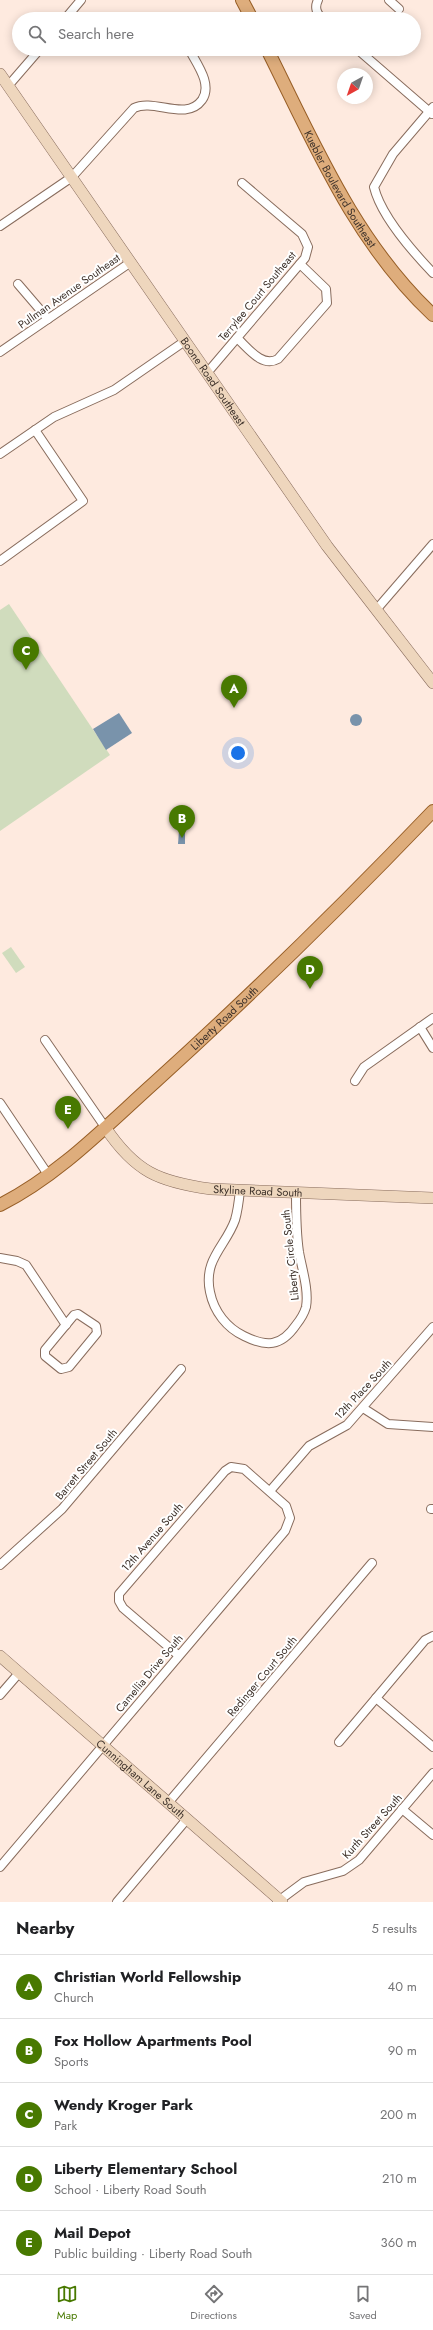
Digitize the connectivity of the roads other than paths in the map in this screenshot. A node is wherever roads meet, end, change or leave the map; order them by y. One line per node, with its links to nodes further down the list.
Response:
1 (81, 0): 6 (street)
2 (242, 0): 7 (main road)
3 (318, 0): 8 (street)
4 (389, 0): 5 (street)
5 (399, 9)
6 (71, 12)
7 (248, 12)
8 (317, 12)
9 (34, 56): 14 (street)
10 (193, 56): 16 (street)
11 (271, 56): 23 (main road, Kuebler Boulevard Southeast)
12 (365, 56): 15 (street)
13 (0, 74): 14 (street, Boone Road Southeast)
14 (8, 86): 16 (street, Boone Road Southeast)
15 (432, 111): 21 (street)
16 (72, 177): 18 (street); 19 (street, Boone Road Southeast)
17 (242, 184): 20 (street, Terrylee Court Southeast)
18 (0, 226)
19 (131, 262): 24 (street, Pullman Avenue Southeast); 26 (street, Boone Road Southeast)
20 (300, 264): 25 (street, Terrylee Court Southeast); 25 (street)
21 (433, 273)
22 (18, 284): 24 (street)
23 (433, 315)
24 (48, 319): 27 (street, Pullman Avenue Southeast)
25 (237, 338): 28 (street, Terrylee Court Southeast)
26 (185, 341): 28 (street, Boone Road Southeast); 29 (street)
27 (0, 352)
28 (207, 373): 33 (street, Boone Road Southeast)
29 (35, 430): 30 (street); 32 (street)
30 (0, 454)
31 (433, 544): 33 (street)
32 (0, 561)
33 (376, 610): 34 (street, Boone Road Southeast)
34 (433, 684)
35 (433, 811): 42 (main road, Liberty Road South)
36 (433, 1018): 37 (street)
37 (420, 1028): 39 (street); 40 (street)
38 (45, 1040): 42 (street)
39 (433, 1048)
40 (355, 1081)
41 (0, 1103): 43 (street)
42 (105, 1127): 43 (main road, Liberty Road South); 44 (street, Skyline Road South)
43 (48, 1176): 47 (main road, Liberty Road South)
44 (240, 1190): 45 (street, Skyline Road South); 45 (street, Liberty Circle South)
45 (296, 1192): 46 (street, Skyline Road South)
46 (433, 1198)
47 (0, 1205)
48 (0, 1258): 49 (street)
49 (66, 1325): 49 (street)
50 (433, 1327): 52 (street, 12th Place South)
51 (181, 1369): 56 (street, Barrett Street South)
52 (364, 1408): 53 (street); 54 (street, 12th Place South)
53 (433, 1427)
54 (270, 1491): 59 (street, Camellia Drive South); 59 (street, 12th Avenue South)
55 (372, 1563): 67 (street, Redinger Court South)
56 (0, 1565)
57 (433, 1636): 62 (street)
58 (0, 1656): 60 (street, Cunningham Lane South)
59 (178, 1656): 64 (street, Camellia Drive South)
60 (19, 1673): 61 (street); 64 (street, Cunningham Lane South)
61 (0, 1696)
62 (376, 1698): 63 (street); 65 (street)
63 (339, 1742)
64 (102, 1745): 67 (street, Cunningham Lane South); 71 (street, Camellia Drive South)
65 (433, 1747)
66 (433, 1773): 68 (street, Kurth Street South)
67 (168, 1803): 69 (street, Cunningham Lane South)
68 (402, 1809): 70 (street); 72 (street, Kurth Street South)
69 (187, 1819): 72 (street, Cunningham Lane South); 73 (street)
70 (433, 1835)
71 (0, 1867)
72 (280, 1901)
73 (117, 1902)

